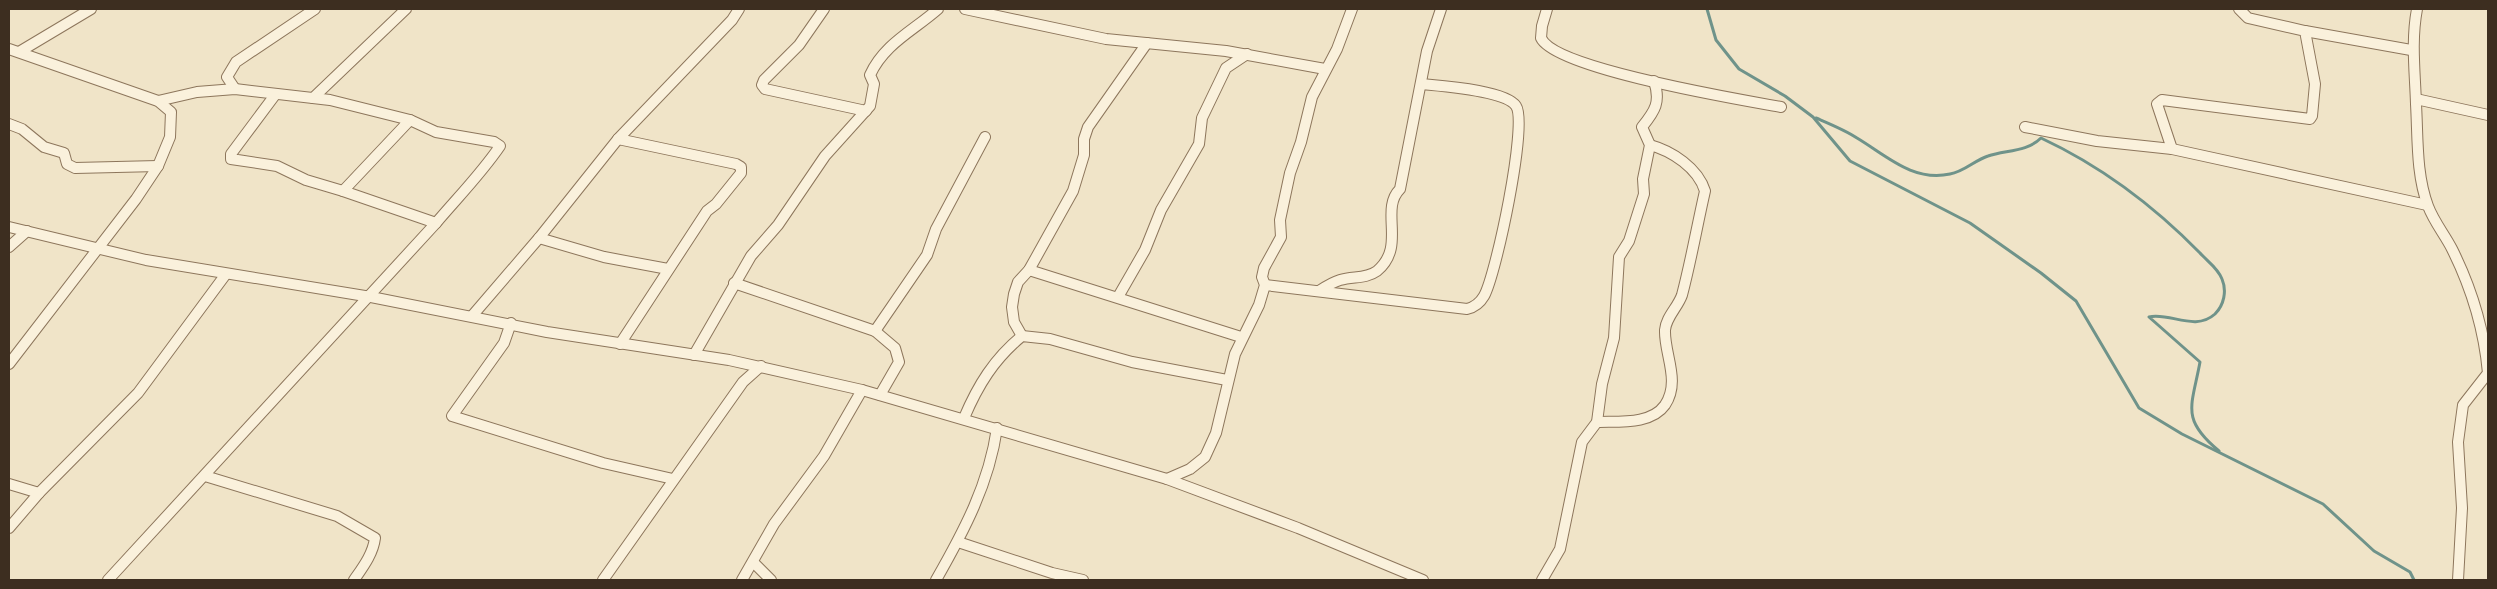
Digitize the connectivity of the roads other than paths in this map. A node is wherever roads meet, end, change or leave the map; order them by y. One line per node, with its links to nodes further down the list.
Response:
1 (91, 9): 17 (street)
2 (315, 9): 22 (street)
3 (406, 9): 24 (street)
4 (739, 9): 34 (street)
5 (824, 9): 28 (street)
6 (938, 9): 28 (street)
7 (965, 9): 14 (street)
8 (1352, 9): 19 (street)
9 (1441, 9): 21 (street)
10 (1547, 9): 20 (street)
11 (2239, 9): 13 (street)
12 (2417, 9): 16 (street)
13 (2305, 31): 16 (street); 36 (street)
14 (1147, 43): 18 (street); 47 (street)
15 (9, 49): 17 (street)
16 (2412, 50): 25 (street)
17 (19, 52): 26 (street)
18 (1247, 54): 19 (street); 53 (street)
19 (1325, 69): 50 (street)
20 (1654, 81): 27 (street); 35 (street)
21 (1421, 84): 51 (street); 51 (street)
22 (235, 89): 23 (street); 26 (street)
23 (275, 95): 24 (street); 38 (street)
24 (313, 98): 30 (street)
25 (2416, 99): 29 (street); 39 (street)
26 (158, 101): 37 (street)
27 (1781, 107)
28 (866, 111): 49 (street)
29 (2488, 114)
30 (410, 120): 38 (street); 40 (street)
31 (9, 124): 37 (street)
32 (2026, 126): 36 (street)
33 (985, 137): 56 (street)
34 (618, 139): 43 (street); 46 (street)
35 (1650, 145): 67 (street); 67 (street)
36 (2172, 149): 39 (street)
37 (158, 166): 45 (street)
38 (343, 191): 40 (street)
39 (2427, 205): 86 (street)
40 (436, 223): 52 (street)
41 (9, 227): 42 (street)
42 (27, 231): 44 (street); 45 (street)
43 (539, 238): 46 (street); 54 (street)
44 (9, 247)
45 (96, 250): 48 (street); 61 (street)
46 (668, 269): 59 (street)
47 (1029, 270): 53 (street); 57 (street)
48 (226, 274): 52 (street); 73 (street)
49 (734, 283): 56 (street); 60 (street)
50 (1265, 285): 51 (street); 58 (street)
51 (1319, 291)
52 (371, 297): 54 (street); 69 (street)
53 (1118, 297): 58 (street)
54 (472, 316): 55 (street)
55 (511, 323): 59 (street); 70 (street)
56 (875, 331): 65 (street)
57 (1022, 336): 63 (street); 66 (street)
58 (1241, 337): 63 (street)
59 (620, 344): 60 (street)
60 (694, 355): 62 (street)
61 (9, 364)
62 (760, 366): 64 (street); 70 (street)
63 (1227, 380): 71 (street)
64 (862, 390): 65 (street); 76 (street)
65 (880, 395): 66 (street)
66 (964, 418): 68 (street)
67 (1596, 422): 85 (street)
68 (997, 428): 71 (street); 75 (street)
69 (205, 476): 77 (street); 78 (street)
70 (673, 479): 79 (street)
71 (1168, 479): 84 (street)
72 (9, 484): 73 (street)
73 (39, 493): 74 (street)
74 (9, 528)
75 (958, 542): 82 (street); 83 (street)
76 (753, 562): 80 (street); 81 (street)
77 (108, 580)
78 (354, 580)
79 (603, 580)
80 (742, 580)
81 (771, 580)
82 (936, 580)
83 (1083, 580)
84 (1423, 580)
85 (1542, 580)
86 (2458, 580)

